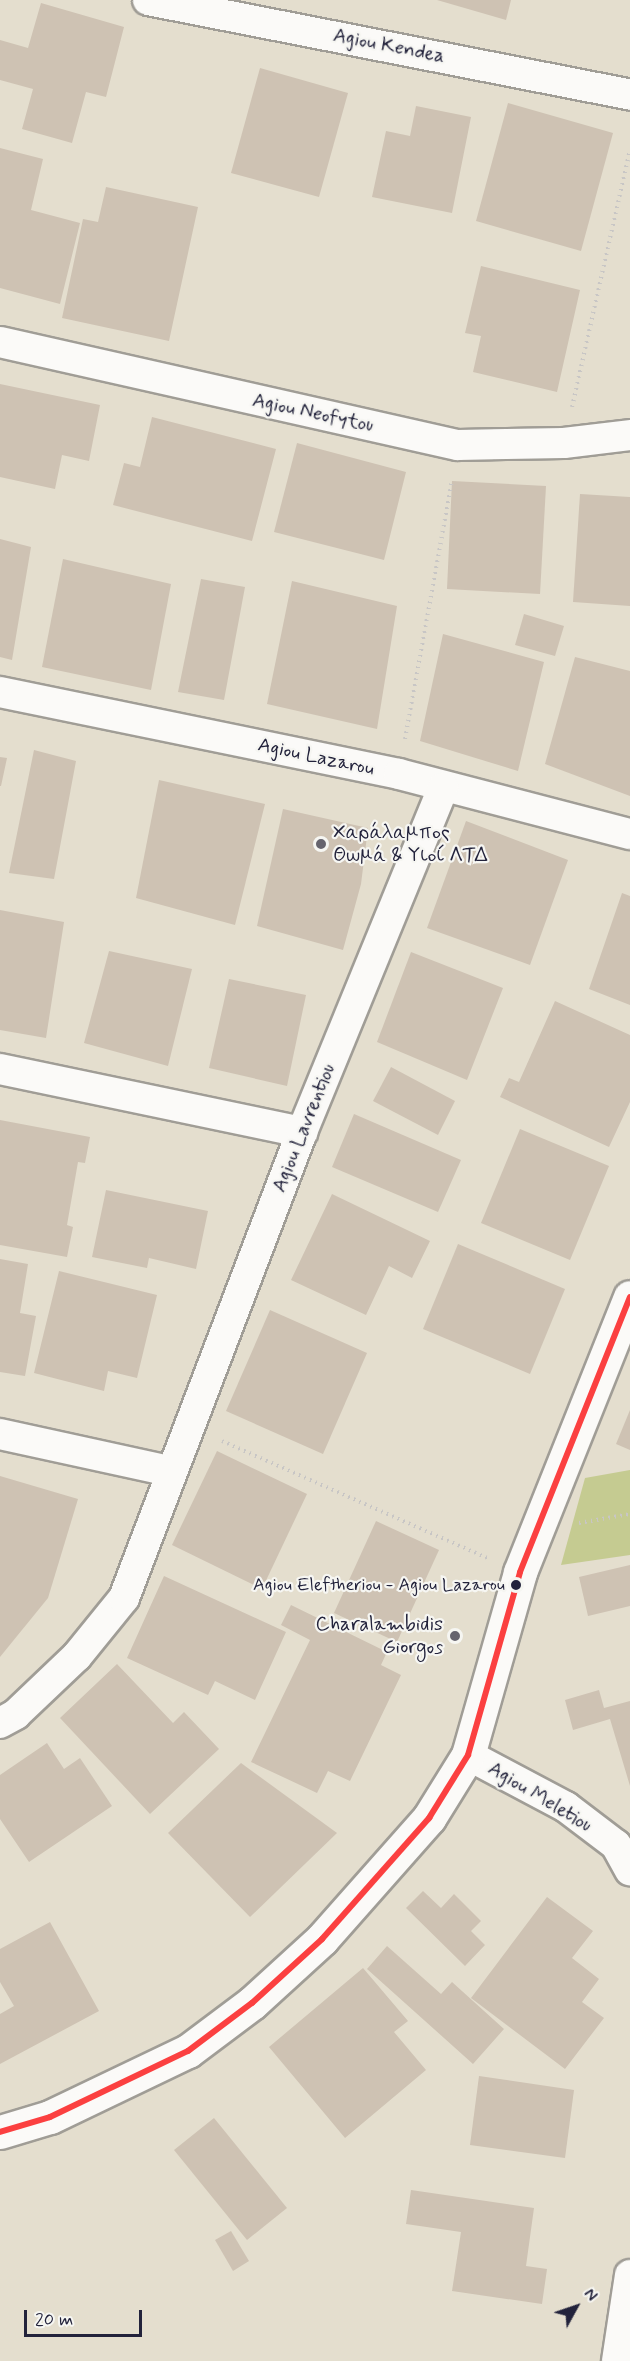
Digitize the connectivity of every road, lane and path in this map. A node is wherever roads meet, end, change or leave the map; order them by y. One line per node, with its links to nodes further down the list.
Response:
1 (148, 0): 2 (street, Agiou Kendea)
2 (630, 95)
3 (630, 149): 6 (path)
4 (0, 342): 7 (street, Agiou Neofytou)
5 (630, 435): 6 (street, Agiou Neofytou)
6 (564, 443): 7 (street, Agiou Neofytou)
7 (458, 444): 9 (path)
8 (0, 692): 9 (street, Agiou Lazarou)
9 (399, 774): 10 (street, Agiou Lazarou)
10 (443, 788): 11 (street, Agiou Lazarou); 13 (street, Agiou Lavrentiou)
11 (630, 834)
12 (0, 1069): 13 (street)
13 (302, 1132): 15 (street, Agiou Lavrentiou)
14 (630, 1297): 18 (street)
15 (189, 1426): 17 (street, Agiou Lavrentiou); 18 (path)
16 (0, 1434): 17 (street)
17 (169, 1471): 19 (street, Agiou Lavrentiou)
18 (520, 1572): 20 (street)
19 (0, 1723)
20 (468, 1755): 21 (street, Agiou Meletiou); 22 (street)
21 (630, 1870)
22 (0, 2132)
23 (630, 2275): 24 (street)
24 (627, 2315): 25 (street)
25 (617, 2361)

